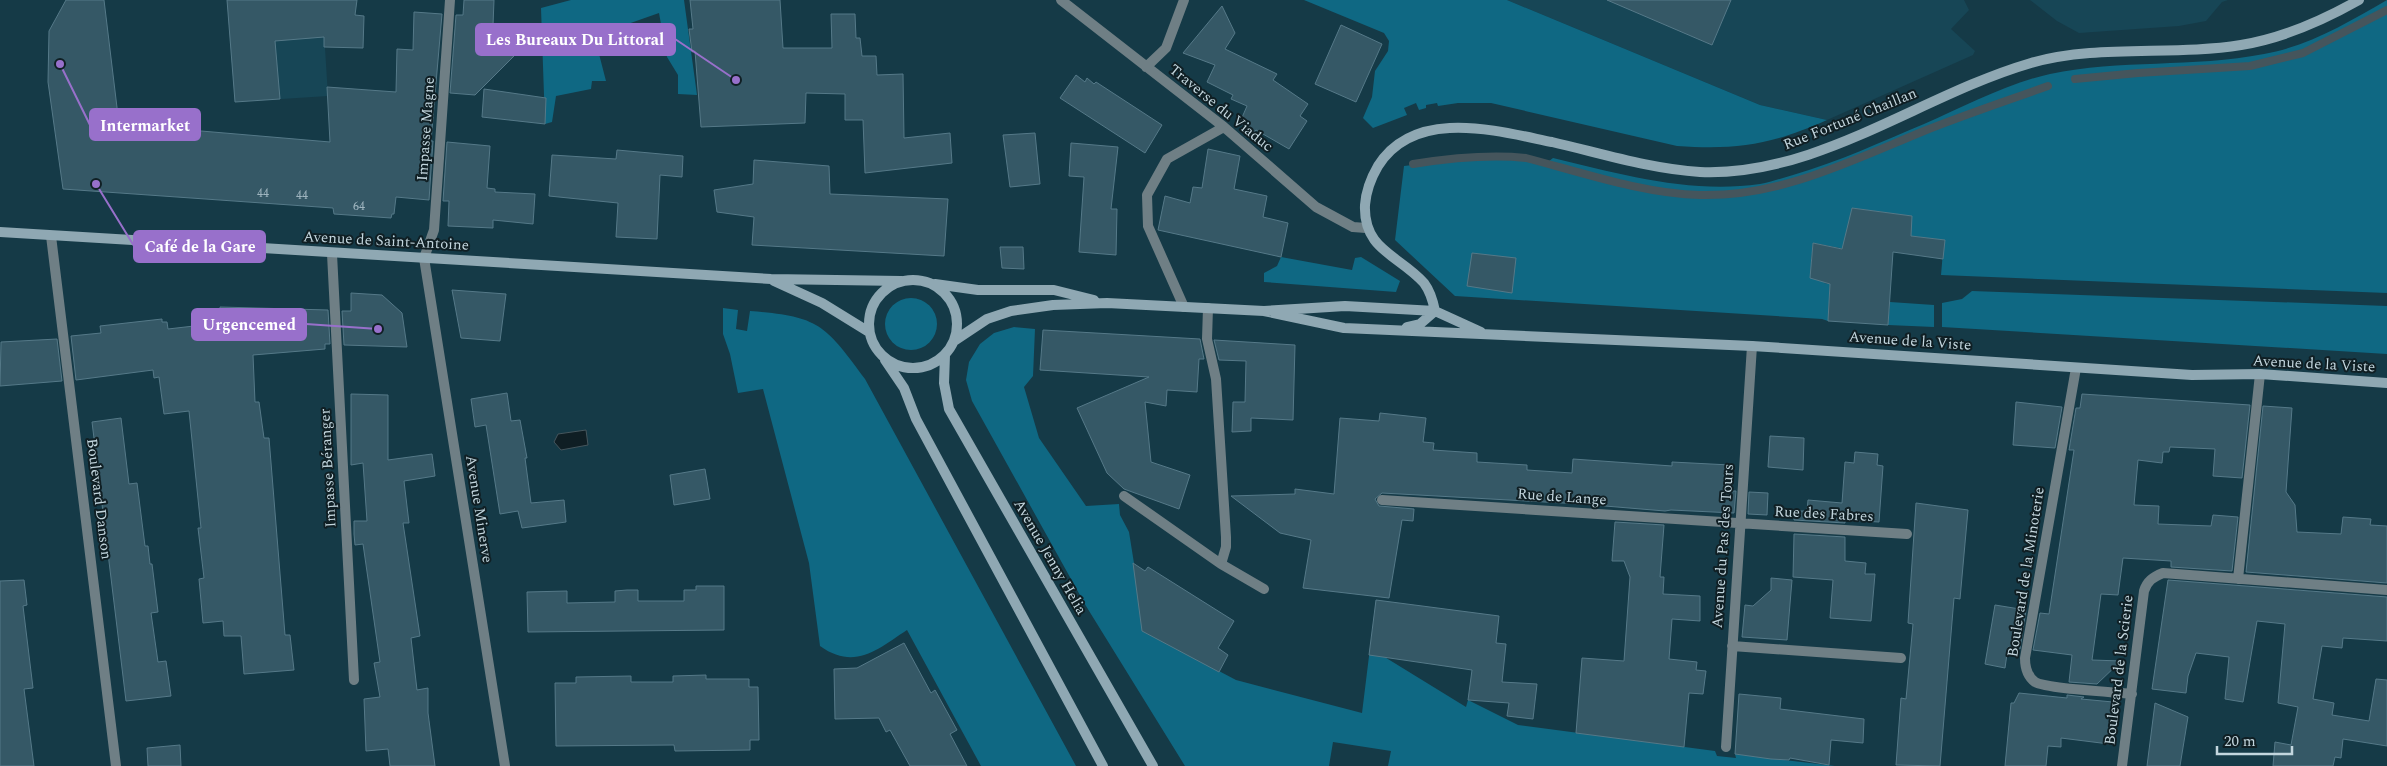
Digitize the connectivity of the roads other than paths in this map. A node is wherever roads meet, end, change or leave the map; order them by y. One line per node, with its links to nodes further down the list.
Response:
1 (450, 0): 11 (street, Impasse Magne)
2 (1061, 0): 5 (street, Traverse du Viaduc)
3 (1184, 0): 5 (street)
4 (2359, 0): 7 (street, Rue Fortuné Chaillan)
5 (1146, 67): 6 (street, Traverse du Viaduc)
6 (1224, 127): 7 (street, Traverse du Viaduc); 16 (street)
7 (1366, 228): 18 (street)
8 (0, 232): 9 (street, Avenue de Saint-Antoine)
9 (51, 236): 10 (street, Avenue de Saint-Antoine); 43 (street, Boulevard Danson)
10 (332, 254): 11 (street, Avenue de Saint-Antoine); 40 (street, Impasse Béranger)
11 (424, 258): 12 (street, Avenue de Saint-Antoine); 44 (street, Avenue Minerve)
12 (771, 279): 13 (street, Avenue de Saint-Antoine); 21 (street, Avenue de Saint-Antoine)
13 (901, 281): 14 (street); 21 (street)
14 (933, 284): 15 (street); 23 (street)
15 (1107, 303): 16 (street); 23 (street)
16 (1184, 307): 17 (street)
17 (1208, 308): 19 (street); 34 (street)
18 (1436, 310): 19 (street); 20 (street); 22 (street, Avenue de la Viste)
19 (1264, 312): 20 (street)
20 (1393, 330): 22 (street)
21 (869, 332): 26 (street)
22 (1486, 334): 24 (street, Avenue de la Viste)
23 (954, 341): 25 (street)
24 (1752, 346): 27 (street, Avenue de la Viste); 32 (street, Avenue du Pas des Tours)
25 (946, 355): 26 (street); 46 (street, Avenue Jenny Helia)
26 (885, 360): 45 (street)
27 (2076, 368): 28 (street, Avenue de la Viste); 41 (street, Boulevard de la Minoterie)
28 (2260, 374): 29 (street, Avenue de la Viste); 35 (street)
29 (2387, 383)
30 (1124, 496): 34 (street)
31 (1382, 500): 32 (street, Rue de Lange)
32 (1739, 524): 33 (street, Rue des Fabres); 38 (street, Avenue du Pas des Tours)
33 (1907, 534)
34 (1221, 564): 36 (street)
35 (2238, 580): 37 (street, Boulevard de la Scierie); 41 (street, Boulevard de la Scierie)
36 (1264, 589)
37 (2387, 590)
38 (1732, 646): 39 (street); 42 (street, Avenue du Pas des Tours)
39 (1901, 658)
40 (354, 680)
41 (2132, 694): 47 (street, Boulevard de la Scierie)
42 (1726, 747)
43 (116, 766)
44 (504, 766)
45 (1103, 766)
46 (1154, 766)
47 (2122, 766)

